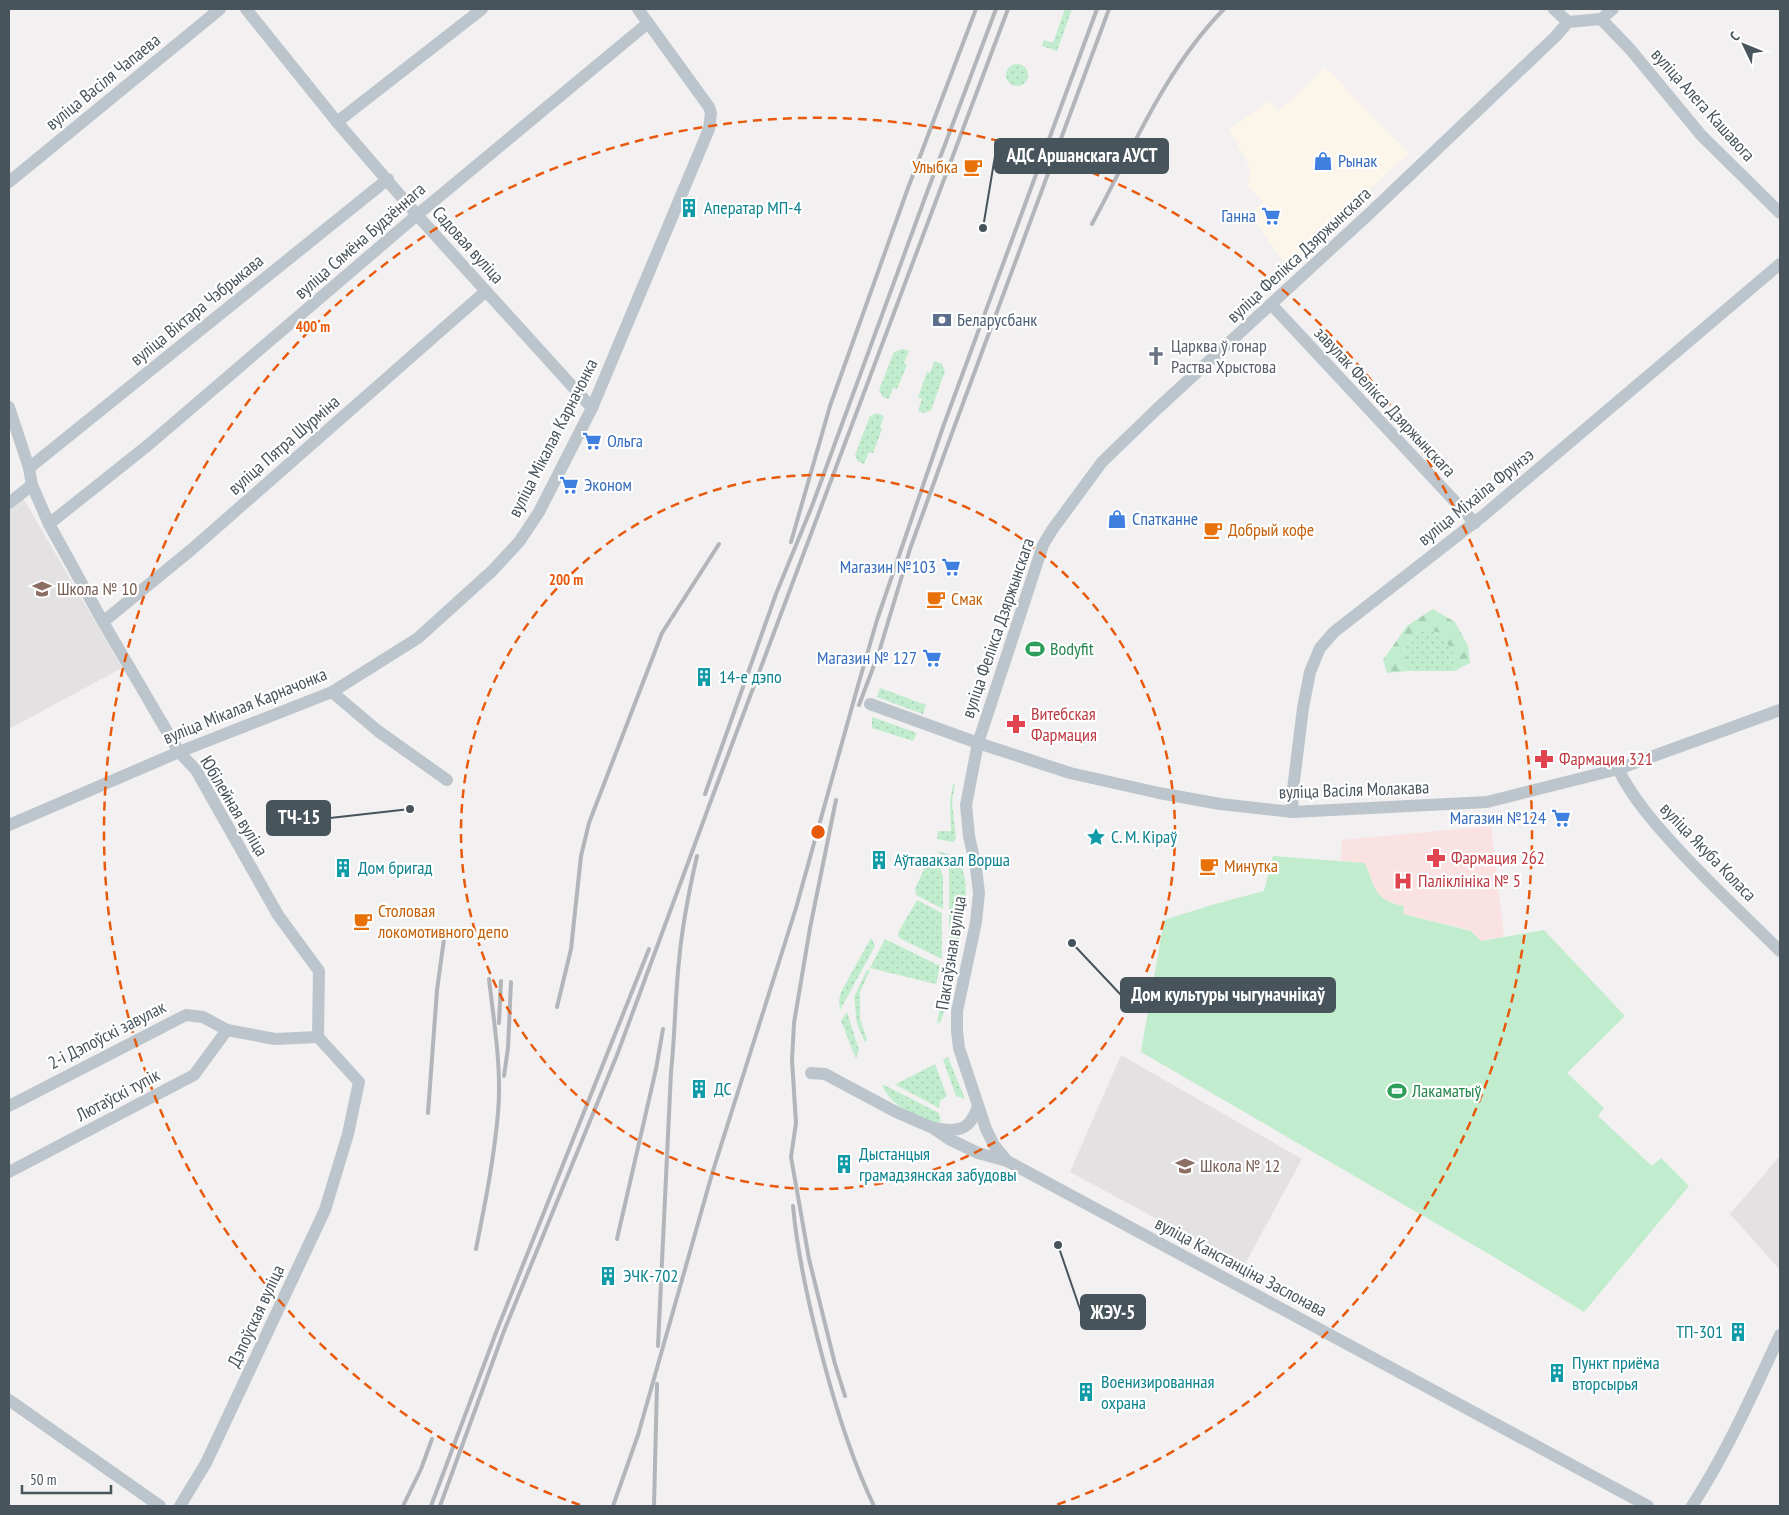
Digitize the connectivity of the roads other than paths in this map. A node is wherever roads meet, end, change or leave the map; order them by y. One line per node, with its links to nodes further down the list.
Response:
1 (220, 9): 12 (street, вуліца Васіля Чапаева)
2 (246, 9): 10 (street, Садовая вуліца)
3 (482, 9): 10 (street)
4 (638, 9): 9 (street)
5 (1554, 9): 8 (street)
6 (1613, 9): 7 (street)
7 (1601, 19): 8 (street); 14 (street, вуліца Алега Кашавога)
8 (1568, 22): 17 (street, вуліца Фелікса Дзяржынскага)
9 (648, 23): 13 (street, вуліца Сямёна Будзённага); 19 (street, вуліца Мікалая Карначонка)
10 (337, 122): 11 (street, Садовая вуліца)
11 (388, 179): 13 (street, Садовая вуліца); 20 (street, вуліца Віктара Чэбрыкава)
12 (9, 182)
13 (417, 214): 16 (street, Садовая вуліца); 24 (street, вуліца Сямёна Будзённага)
14 (1780, 214)
15 (1780, 264): 23 (street, вуліца Міхаіла Фрунзэ)
16 (486, 291): 19 (street, Садовая вуліца); 25 (street, вуліца Пятра Шурміна)
17 (1271, 304): 23 (street, завулак Фелікса Дзяржынскага); 29 (street, вуліца Фелікса Дзяржынскага)
18 (9, 407): 20 (street, Юбілейная вуліца)
19 (592, 408): 26 (street, вуліца Мікалая Карначонка)
20 (29, 468): 21 (street, Юбілейная вуліца)
21 (32, 484): 22 (street); 24 (street, Юбілейная вуліца)
22 (9, 503)
23 (1474, 523): 33 (street, вуліца Міхаіла Фрунзэ)
24 (49, 524): 25 (street, Юбілейная вуліца)
25 (103, 622): 30 (street, Юбілейная вуліца)
26 (332, 692): 30 (street, вуліца Мікалая Карначонка); 32 (street)
27 (870, 704): 29 (street, вуліца Васіля Молакава)
28 (1780, 710): 31 (street, вуліца Васіля Молакава)
29 (978, 743): 33 (street, вуліца Васіля Молакава); 40 (street, Пакгаўзная вуліца)
30 (179, 752): 34 (street, вуліца Мікалая Карначонка); 37 (street, Юбілейная вуліца)
31 (1618, 769): 33 (street, вуліца Васіля Молакава); 35 (street, вуліца Якуба Коласа)
32 (447, 780)
33 (1292, 812)
34 (9, 825)
35 (1780, 951)
36 (227, 1030): 37 (street, 2-і Дэпоўскі завулак); 39 (street, 2-і Дэпоўскі завулак); 43 (street, Лютаўскі тупік)
37 (318, 1037): 47 (street, Дэпоўская вуліца)
38 (811, 1074): 41 (street, вуліца Канстанціна Заслонава)
39 (9, 1106)
40 (978, 1107): 41 (street); 42 (street, Пакгаўзная вуліца)
41 (933, 1128): 42 (street, вуліца Канстанціна Заслонава)
42 (1007, 1160): 48 (street, вуліца Канстанціна Заслонава)
43 (9, 1172)
44 (1780, 1335): 49 (street)
45 (9, 1400): 46 (street)
46 (160, 1506)
47 (180, 1506)
48 (1648, 1506)
49 (1692, 1506)

